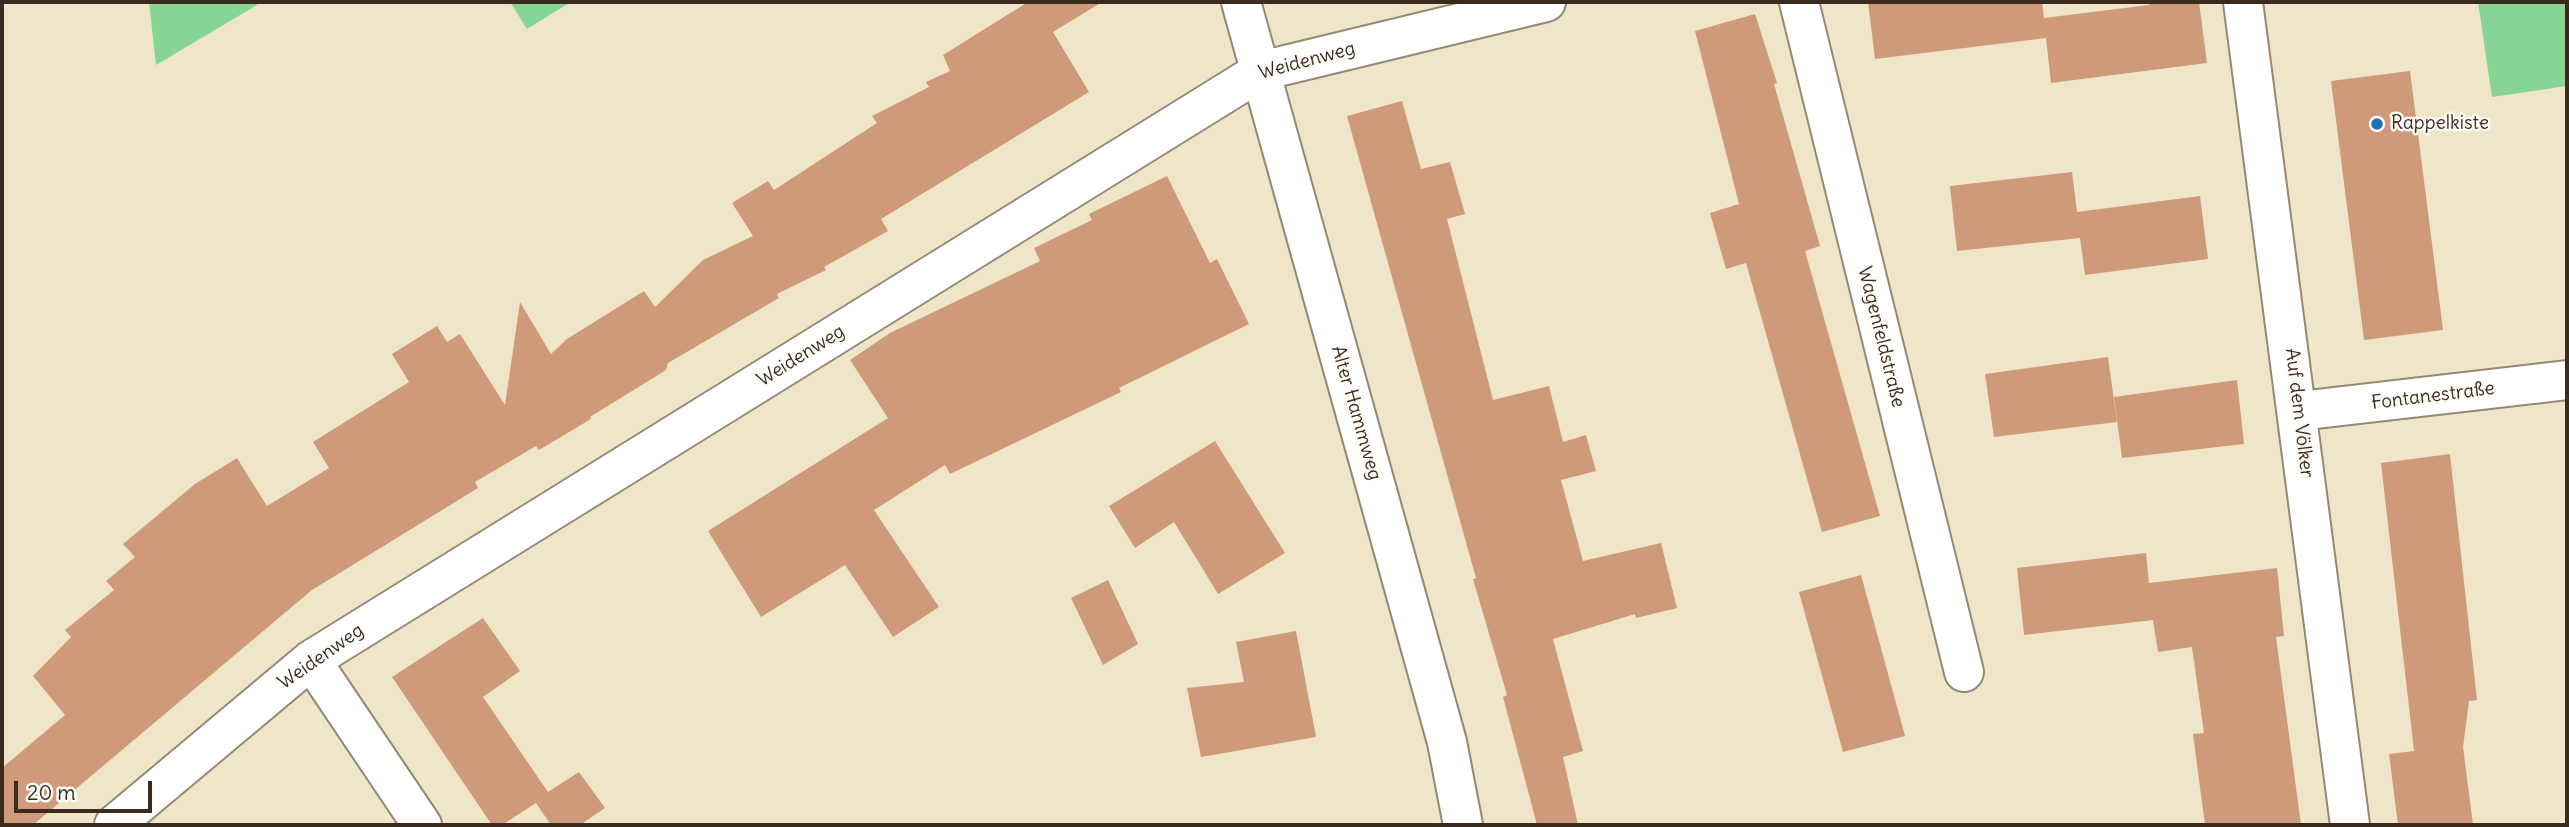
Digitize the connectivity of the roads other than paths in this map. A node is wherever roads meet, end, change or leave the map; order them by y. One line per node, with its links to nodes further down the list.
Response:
1 (1241, 2): 5 (street, Alter Hammweg)
2 (1546, 2): 5 (street, Weidenweg)
3 (1799, 2): 9 (street, Wagenfeldstraße)
4 (2244, 2): 7 (street, Auf dem Völker)
5 (1261, 71): 8 (street, Weidenweg); 12 (street, Alter Hammweg)
6 (2567, 380): 7 (street, Fontanestraße)
7 (2299, 411): 13 (street, Auf dem Völker)
8 (311, 660): 10 (street, Weidenweg); 11 (street)
9 (1964, 672)
10 (114, 825)
11 (422, 825)
12 (1463, 825)
13 (2350, 825)

